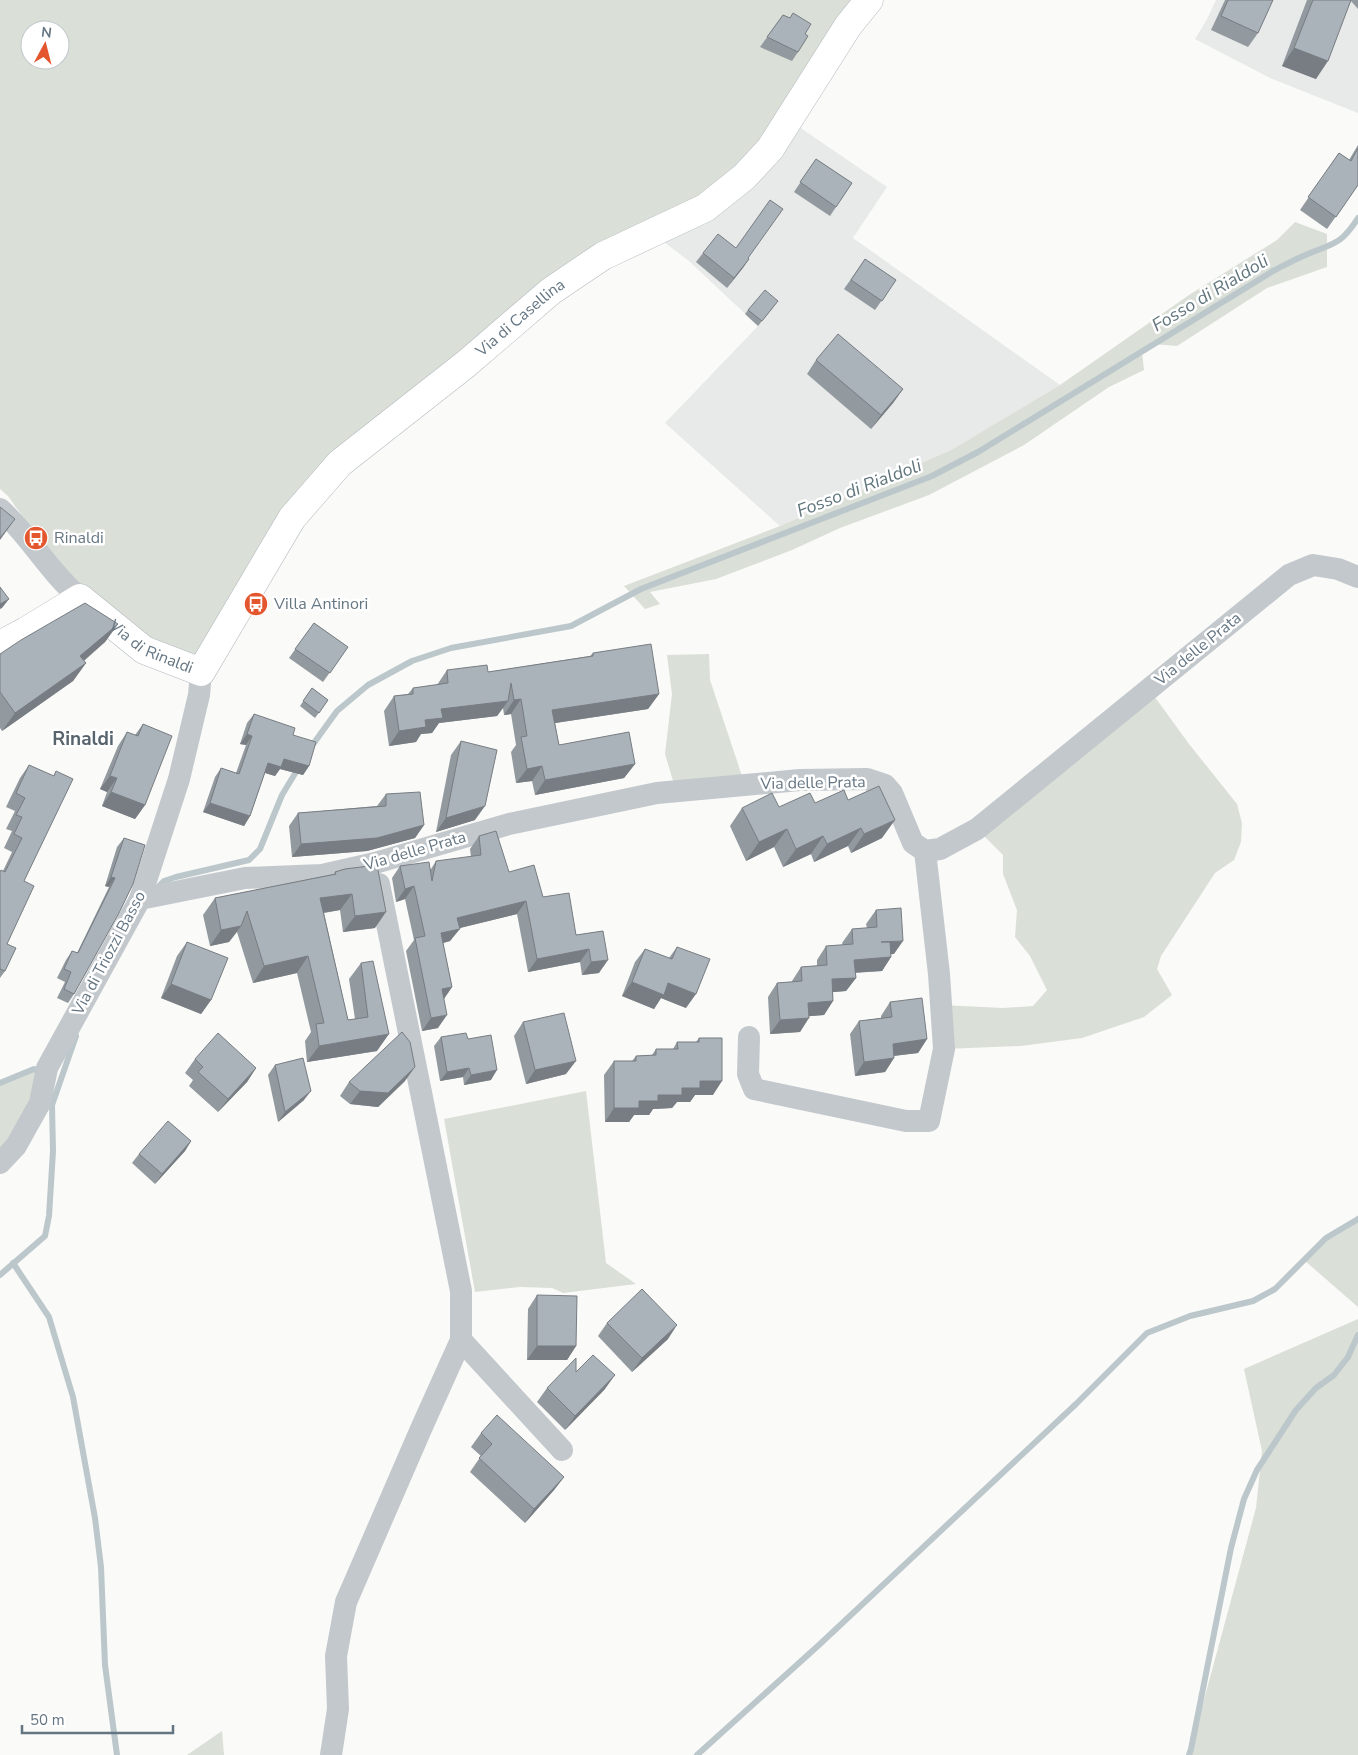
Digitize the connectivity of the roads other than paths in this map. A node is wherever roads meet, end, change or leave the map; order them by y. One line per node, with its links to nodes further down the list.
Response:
1 (869, 0): 6 (street, Via di Casellina)
2 (0, 509): 4 (street, Via di Rinaldi)
3 (1358, 577): 7 (street, Via delle Prata)
4 (80, 598): 5 (street); 6 (street, Via di Rinaldi)
5 (0, 645)
6 (201, 672): 9 (street, Via di Triozzi Basso)
7 (925, 851): 8 (street, Via delle Prata); 10 (street)
8 (375, 863): 9 (street, Via delle Prata); 12 (street)
9 (140, 899): 11 (street, Via di Triozzi Basso)
10 (749, 1037)
11 (0, 1162)
12 (461, 1340): 13 (street); 14 (street)
13 (562, 1450)
14 (331, 1755)

